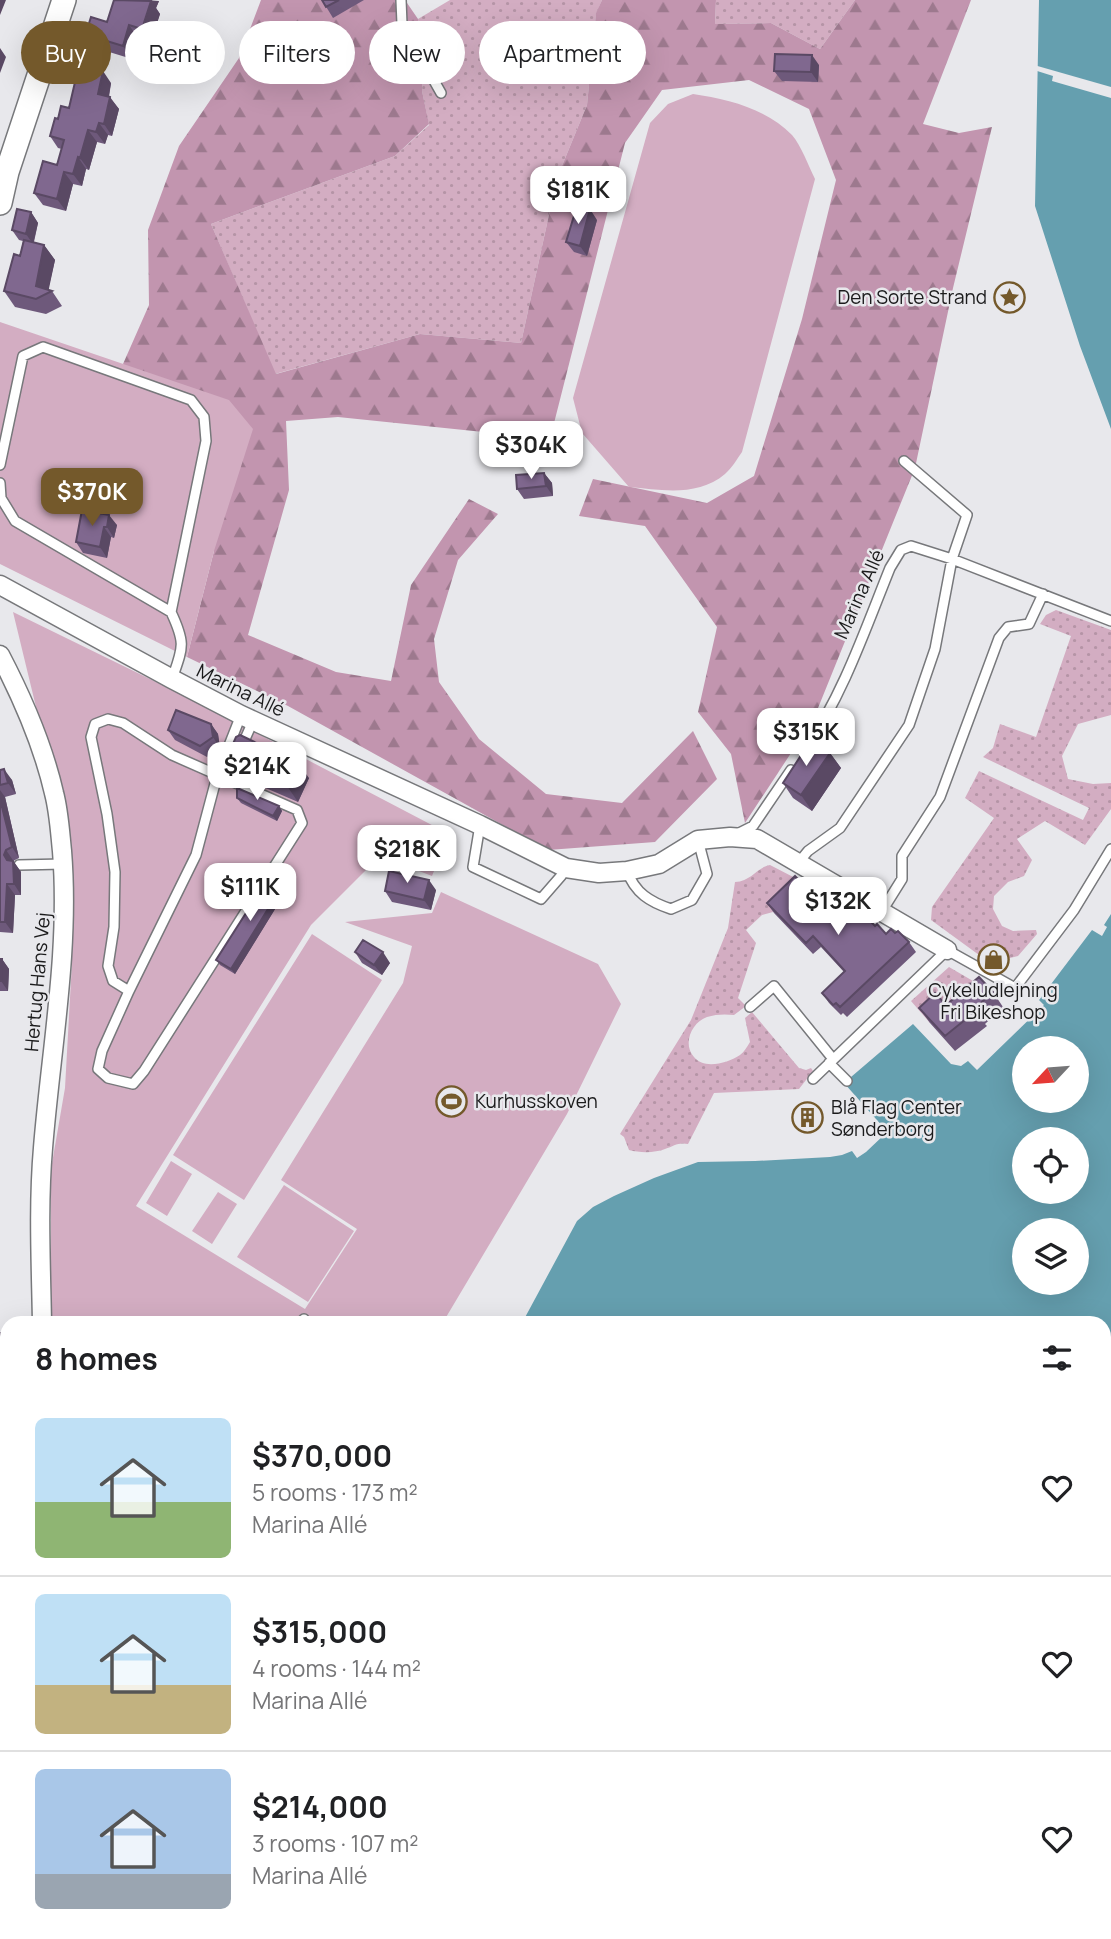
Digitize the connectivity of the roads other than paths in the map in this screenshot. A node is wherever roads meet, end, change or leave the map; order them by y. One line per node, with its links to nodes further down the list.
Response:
1 (64, 0): 4 (street)
2 (401, 0): 3 (lane)
3 (441, 93)
4 (4, 170): 5 (street)
5 (0, 203)
6 (904, 461): 9 (lane)
7 (0, 465): 12 (lane)
8 (0, 483): 12 (lane)
9 (952, 559): 11 (lane, Marina Allé); 17 (lane, Marina Allé); 25 (lane)
10 (0, 585): 15 (street, Marina Allé)
11 (1043, 594): 13 (lane, Marina Allé); 30 (lane)
12 (170, 612): 15 (lane)
13 (1111, 621)
14 (0, 655): 26 (street, Hertug Hans Vej)
15 (172, 679): 16 (street, Marina Allé)
16 (247, 718): 19 (lane); 20 (lane); 21 (street, Marina Allé)
17 (803, 753)
18 (796, 764): 22 (lane, Marina Allé)
19 (217, 776): 20 (lane); 32 (lane); 32 (lane)
20 (227, 780): 32 (lane)
21 (480, 825): 28 (street, Marina Allé); 28 (lane)
22 (730, 837): 23 (street, Marina Allé); 25 (street, Marina Allé)
23 (698, 840): 29 (street, Marina Allé); 29 (lane)
24 (1111, 849): 31 (lane, Marina Allé)
25 (799, 862): 30 (street, Marina Allé)
26 (63, 864): 27 (lane); 37 (street, Hertug Hans Vej)
27 (19, 865)
28 (566, 868): 29 (street, Marina Allé)
29 (627, 871)
30 (882, 911): 31 (street, Marina Allé)
31 (947, 950): 34 (lane)
32 (129, 991)
33 (750, 1007): 34 (lane)
34 (832, 1061): 35 (lane); 36 (lane)
35 (813, 1079)
36 (847, 1081)
37 (42, 1316)

